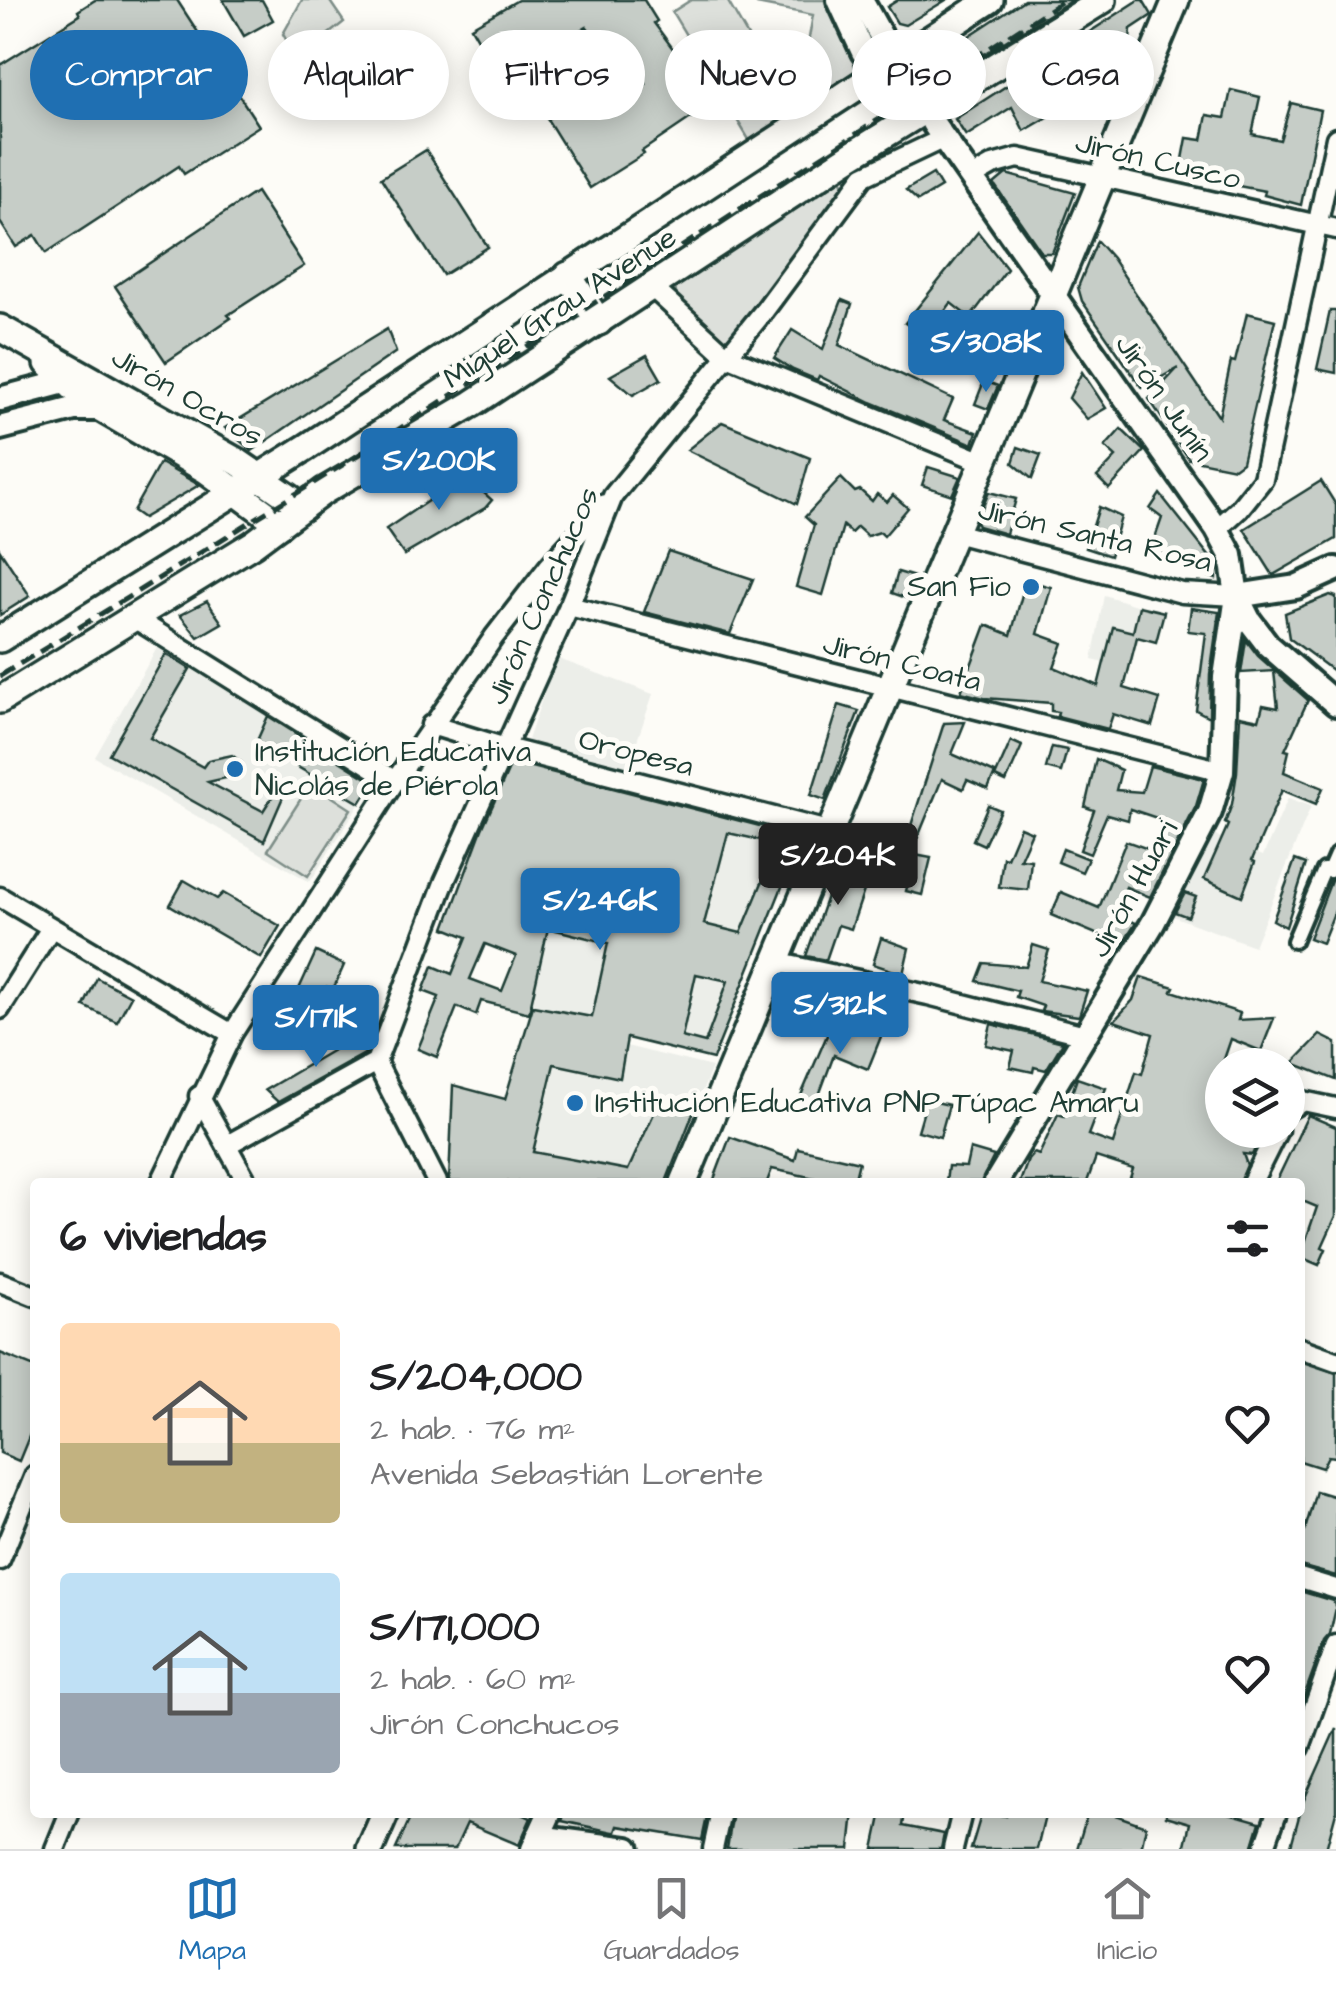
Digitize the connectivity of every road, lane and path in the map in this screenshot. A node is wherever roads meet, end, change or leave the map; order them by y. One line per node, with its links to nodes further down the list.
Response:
1 (839, 0): 6 (street, Jirón Junín)
2 (860, 0): 7 (street, Jirón Junín)
3 (990, 0): 8 (main road, Miguel Grau Avenue)
4 (1103, 0): 10 (main road, Miguel Grau Avenue)
5 (1176, 0): 14 (main road)
6 (853, 30)
7 (873, 30)
8 (944, 30)
9 (852, 90): 16 (main road, Miguel Grau Avenue)
10 (931, 121): 12 (main road, Miguel Grau Avenue); 13 (street, Jirón Junín)
11 (1336, 138): 15 (street)
12 (858, 165): 17 (main road, Miguel Grau Avenue); 21 (street, Jirón Conchucos)
13 (972, 177): 14 (street, Jirón Cusco); 18 (street, Jirón Junín)
14 (1102, 177): 15 (street, Jirón Cusco); 18 (main road)
15 (1326, 227): 31 (street)
16 (568, 275): 19 (main road); 27 (main road, Miguel Grau Avenue)
17 (653, 288): 19 (main road, Miguel Grau Avenue); 21 (street)
18 (1052, 294): 26 (main road); 31 (street, Jirón Junín)
19 (600, 322): 29 (main road, Miguel Grau Avenue)
20 (0, 328): 22 (main road, Jirón Ocros)
21 (727, 356): 26 (street); 28 (street, Jirón Conchucos)
22 (76, 379): 23 (street); 24 (main road, Jirón Ocros); 27 (main road, Jirón Ocros)
23 (0, 399)
24 (102, 409): 25 (street); 27 (main road, Jirón Ocros)
25 (0, 428)
26 (983, 462): 32 (main road)
27 (248, 484): 29 (main road, Jirón Ocros); 30 (main road, Jirón Ocros); 37 (main road, Miguel Grau Avenue)
28 (613, 496): 35 (street, Jirón Conchucos); 41 (street)
29 (304, 506): 30 (main road, Miguel Grau Avenue)
30 (280, 524): 36 (main road, Miguel Grau Avenue)
31 (1217, 529): 34 (street, Jirón Junín)
32 (955, 533): 34 (street, Jirón Santa Rosa); 38 (main road)
33 (1336, 569): 34 (street, Jirón Santa Rosa)
34 (1237, 596): 40 (street, Jirón Junín); 43 (street, Jirón Huari)
35 (569, 606): 38 (street, Jirón Coata); 42 (street, Jirón Conchucos)
36 (134, 618): 39 (main road, Miguel Grau Avenue); 44 (street)
37 (0, 639)
38 (889, 689): 43 (street, Jirón Coata); 45 (main road)
39 (0, 700)
40 (1336, 704)
41 (432, 725): 42 (street, Oropesa); 44 (street)
42 (506, 748): 45 (street, Oropesa); 54 (street, Jirón Conchucos)
43 (1222, 771): 53 (street, Jirón Huari)
44 (395, 781): 52 (street)
45 (828, 831): 50 (main road)
46 (1336, 855): 49 (street)
47 (0, 898): 48 (street)
48 (51, 928): 51 (street); 52 (street)
49 (1294, 941)
50 (775, 962): 53 (street); 63 (main road)
51 (0, 1009)
52 (232, 1034): 55 (street)
53 (1084, 1035): 64 (street, Jirón Huari)
54 (376, 1062): 58 (street); 62 (street)
55 (200, 1096): 58 (street); 60 (street)
56 (1305, 1102): 57 (street)
57 (1336, 1108)
58 (227, 1145): 61 (street)
59 (1269, 1148): 65 (street)
60 (162, 1178)
61 (245, 1178)
62 (435, 1178)
63 (686, 1178)
64 (998, 1178)
65 (1254, 1178)
66 (0, 1282): 67 (street)
67 (30, 1294)
68 (1305, 1350): 69 (street)
69 (1336, 1362)
70 (30, 1487): 71 (street)
71 (0, 1560)
72 (1305, 1580): 73 (street)
73 (1336, 1589)
74 (1336, 1645): 75 (street)
75 (1305, 1732)
76 (67, 1818): 83 (street)
77 (383, 1818): 84 (main road)
78 (547, 1818): 82 (street)
79 (720, 1818): 86 (street)
80 (961, 1818): 87 (street)
81 (1275, 1818): 88 (street)
82 (535, 1843): 85 (street)
83 (54, 1849)
84 (370, 1849)
85 (628, 1849)
86 (712, 1849)
87 (953, 1849)
88 (1264, 1849)

